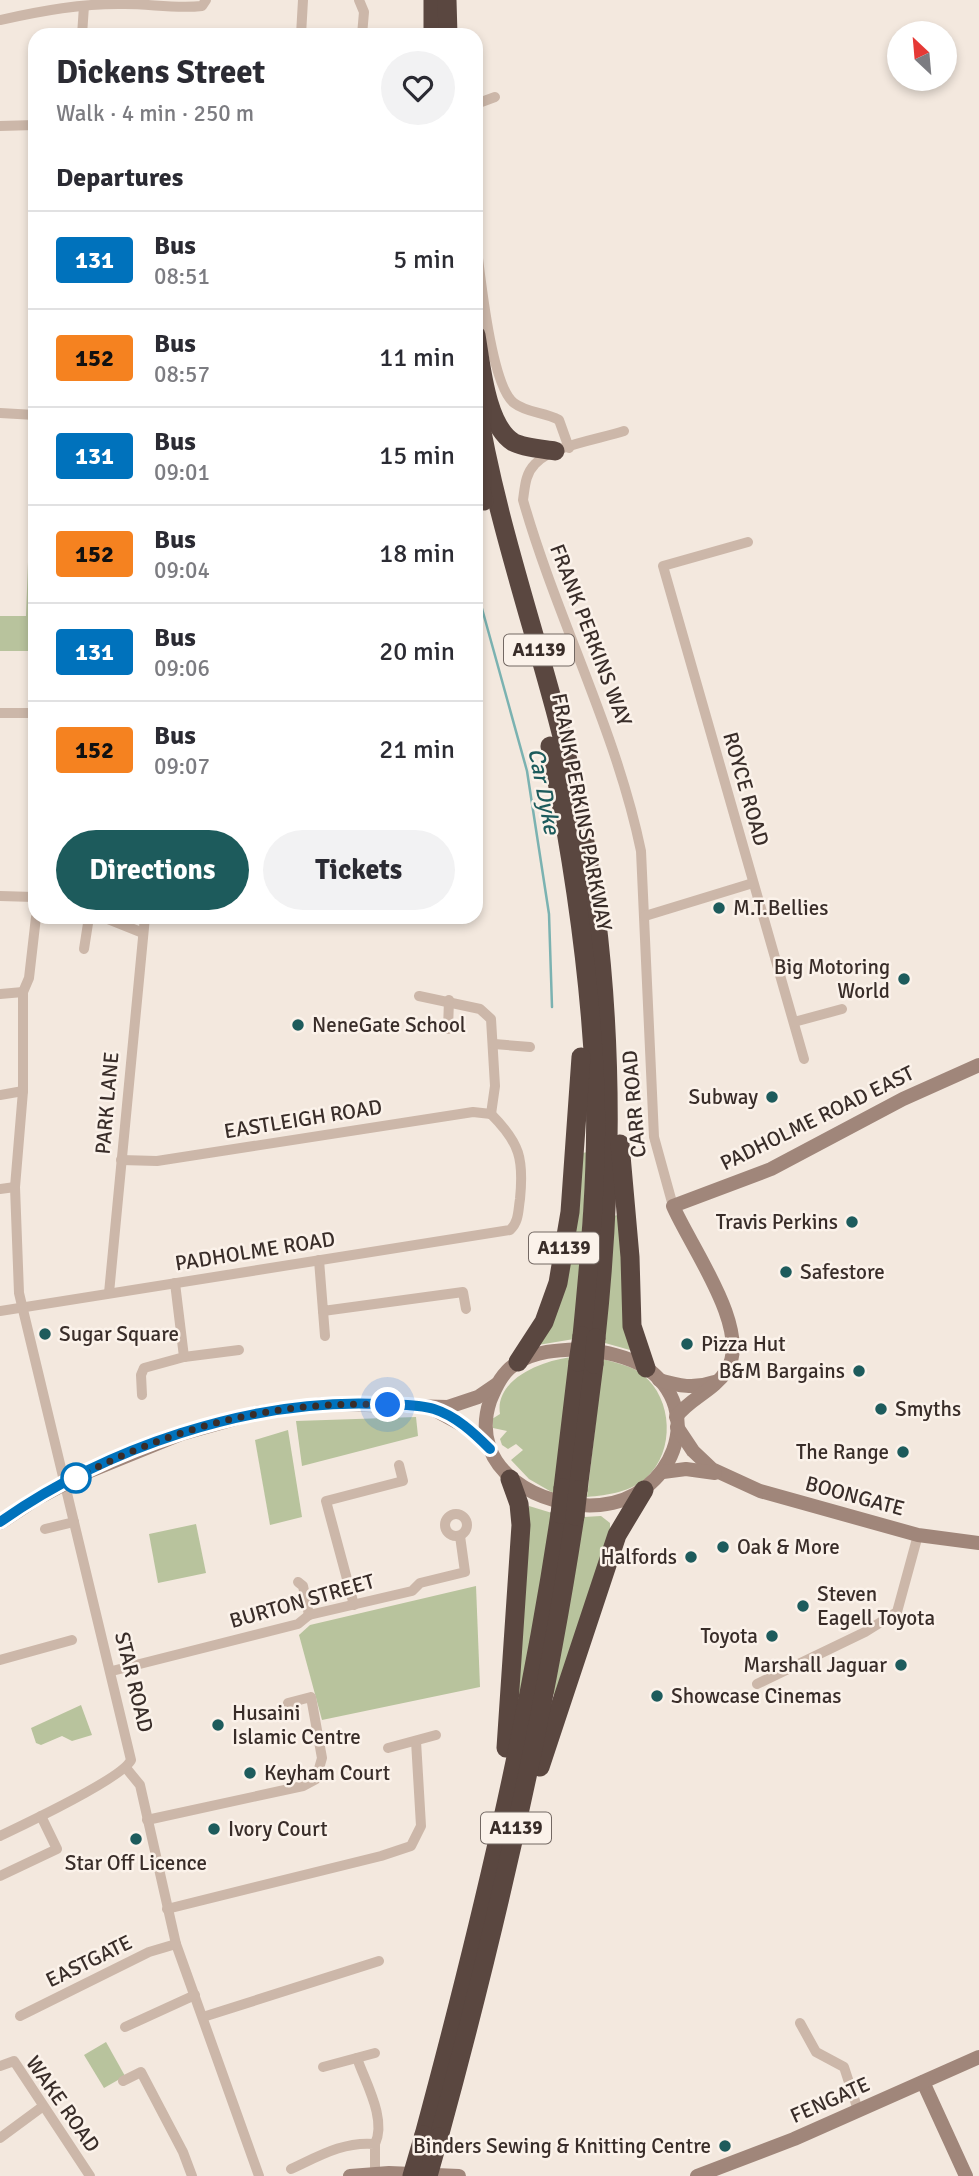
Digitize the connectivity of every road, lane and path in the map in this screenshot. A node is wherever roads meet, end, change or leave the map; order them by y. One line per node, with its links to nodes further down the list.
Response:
1 (206, 0): 6 (street)
2 (303, 0): 9 (street)
3 (359, 0): 10 (street)
4 (433, 0): 11 (highway)
5 (447, 0): 12 (highway)
6 (84, 6): 7 (street); 8 (street)
7 (0, 20)
8 (82, 28)
9 (301, 28)
10 (363, 28)
11 (433, 28)
12 (448, 28)
13 (495, 97): 14 (street)
14 (483, 101)
15 (28, 125): 16 (street)
16 (0, 126)
17 (483, 293): 23 (street)
18 (483, 372): 23 (highway)
19 (0, 413): 20 (street)
20 (28, 415)
21 (624, 431): 23 (street, FRANK PERKINS WAY)
22 (483, 432): 52 (highway, FRANK PERKINS PARKWAY / A1139)
23 (562, 450): 31 (street, FRANK PERKINS WAY)
24 (483, 496): 52 (highway, FRANK PERKINS PARKWAY / A1139)
25 (748, 542): 28 (street, ROYCE ROAD)
26 (28, 712): 27 (street)
27 (0, 713)
28 (753, 883): 31 (street); 43 (street, ROYCE ROAD)
29 (28, 894): 30 (street)
30 (0, 896)
31 (645, 916): 56 (street, CARR ROAD)
32 (35, 924): 38 (street, STAR ROAD)
33 (88, 924): 37 (street)
34 (120, 924): 36 (street)
35 (144, 924): 36 (street, PARK LANE)
36 (143, 933): 53 (street, PARK LANE)
37 (85, 949)
38 (23, 992): 39 (street); 49 (street, STAR ROAD)
39 (0, 994)
40 (419, 996): 41 (street)
41 (449, 1000): 44 (street); 45 (street)
42 (842, 1009): 43 (street)
43 (794, 1022): 47 (street, ROYCE ROAD)
44 (448, 1029)
45 (494, 1044): 46 (street); 51 (street)
46 (530, 1047)
47 (804, 1059)
48 (979, 1065): 56 (street, PADHOLME ROAD EAST)
49 (23, 1091): 50 (street); 54 (street, STAR ROAD)
50 (0, 1095)
51 (491, 1114): 53 (street, EASTLEIGH ROAD); 57 (street, PADHOLME ROAD)
52 (600, 1141): 67 (highway, A1139); 68 (highway, A1139); 80 (highway, FRANK PERKINS PARKWAY / A1139, bridge)
53 (121, 1160): 59 (street, PARK LANE)
54 (15, 1186): 55 (street); 60 (street, STAR ROAD)
55 (0, 1189)
56 (673, 1206): 69 (street, CARR ROAD)
57 (319, 1260): 58 (street, PADHOLME ROAD); 63 (street)
58 (175, 1283): 59 (street, PADHOLME ROAD); 66 (street)
59 (109, 1293): 60 (street, PADHOLME ROAD)
60 (22, 1308): 62 (street, PADHOLME ROAD); 82 (street, STAR ROAD)
61 (466, 1308): 63 (street)
62 (0, 1311)
63 (323, 1311): 64 (street)
64 (325, 1336)
65 (239, 1350): 66 (street)
66 (184, 1357): 71 (street)
67 (518, 1362): 68 (street); 70 (street)
68 (653, 1374): 69 (street); 73 (street)
69 (719, 1380): 73 (street, CARR ROAD)
70 (497, 1384): 72 (street); 74 (street)
71 (142, 1395)
72 (433, 1409): 74 (street); 81 (street, bridge)
73 (676, 1422): 76 (street); 77 (street, BOONGATE)
74 (490, 1449): 78 (street)
75 (399, 1465): 88 (street)
76 (663, 1472): 77 (street, BOONGATE); 79 (street)
77 (723, 1476): 84 (street, BOONGATE)
78 (510, 1479): 79 (street); 101 (highway, A1139)
79 (644, 1490): 105 (highway, A1139)
80 (567, 1515): 101 (highway, A1139); 105 (highway, A1139)
81 (0, 1522)
82 (74, 1522): 83 (street); 94 (street, STAR ROAD)
83 (45, 1529)
84 (918, 1535): 86 (street, BOONGATE); 95 (street)
85 (460, 1536): 88 (street, BURTON STREET)
86 (979, 1543)
87 (298, 1582): 89 (street)
88 (354, 1605): 89 (street, BURTON STREET)
89 (309, 1615): 94 (street, BURTON STREET)
90 (47, 1633): 92 (street)
91 (72, 1640): 92 (street)
92 (51, 1646): 93 (street)
93 (0, 1660)
94 (112, 1671): 100 (street, STAR ROAD)
95 (757, 1684)
96 (288, 1703): 103 (street)
97 (436, 1735): 98 (street)
98 (416, 1741): 99 (street); 107 (street)
99 (388, 1748)
100 (126, 1768): 102 (street); 103 (street, STAR ROAD)
101 (502, 1811): 124 (highway, A1139)
102 (41, 1816): 104 (street); 106 (street)
103 (147, 1820): 107 (street, STAR ROAD)
104 (0, 1836)
105 (510, 1860): 124 (highway, A1139)
106 (0, 1877)
107 (167, 1909): 108 (street, STAR ROAD)
108 (176, 1944): 110 (street, STAR ROAD); 111 (street, EASTGATE)
109 (379, 1961): 112 (street)
110 (195, 1996): 112 (street, STAR ROAD); 114 (street)
111 (20, 2016)
112 (202, 2017): 131 (street, STAR ROAD)
113 (800, 2023): 123 (street)
114 (125, 2026)
115 (375, 2053): 117 (street)
116 (979, 2057): 121 (street, FENGATE)
117 (357, 2058): 119 (street); 126 (street)
118 (0, 2066): 122 (street, WAKE ROAD)
119 (330, 2069)
120 (123, 2081): 130 (street)
121 (923, 2082): 123 (street, FENGATE); 137 (street)
122 (42, 2107): 125 (street); 129 (street, WAKE ROAD)
123 (858, 2110): 136 (street, FENGATE)
124 (431, 2136): 133 (highway, A1139, bridge); 134 (highway, A1139, bridge)
125 (0, 2138)
126 (375, 2144): 127 (street); 128 (street)
127 (291, 2169)
128 (375, 2174): 132 (street); 135 (street)
129 (90, 2176)
130 (192, 2176)
131 (259, 2176)
132 (350, 2176)
133 (412, 2176)
134 (428, 2176)
135 (459, 2176)
136 (697, 2176)
137 (966, 2176)

